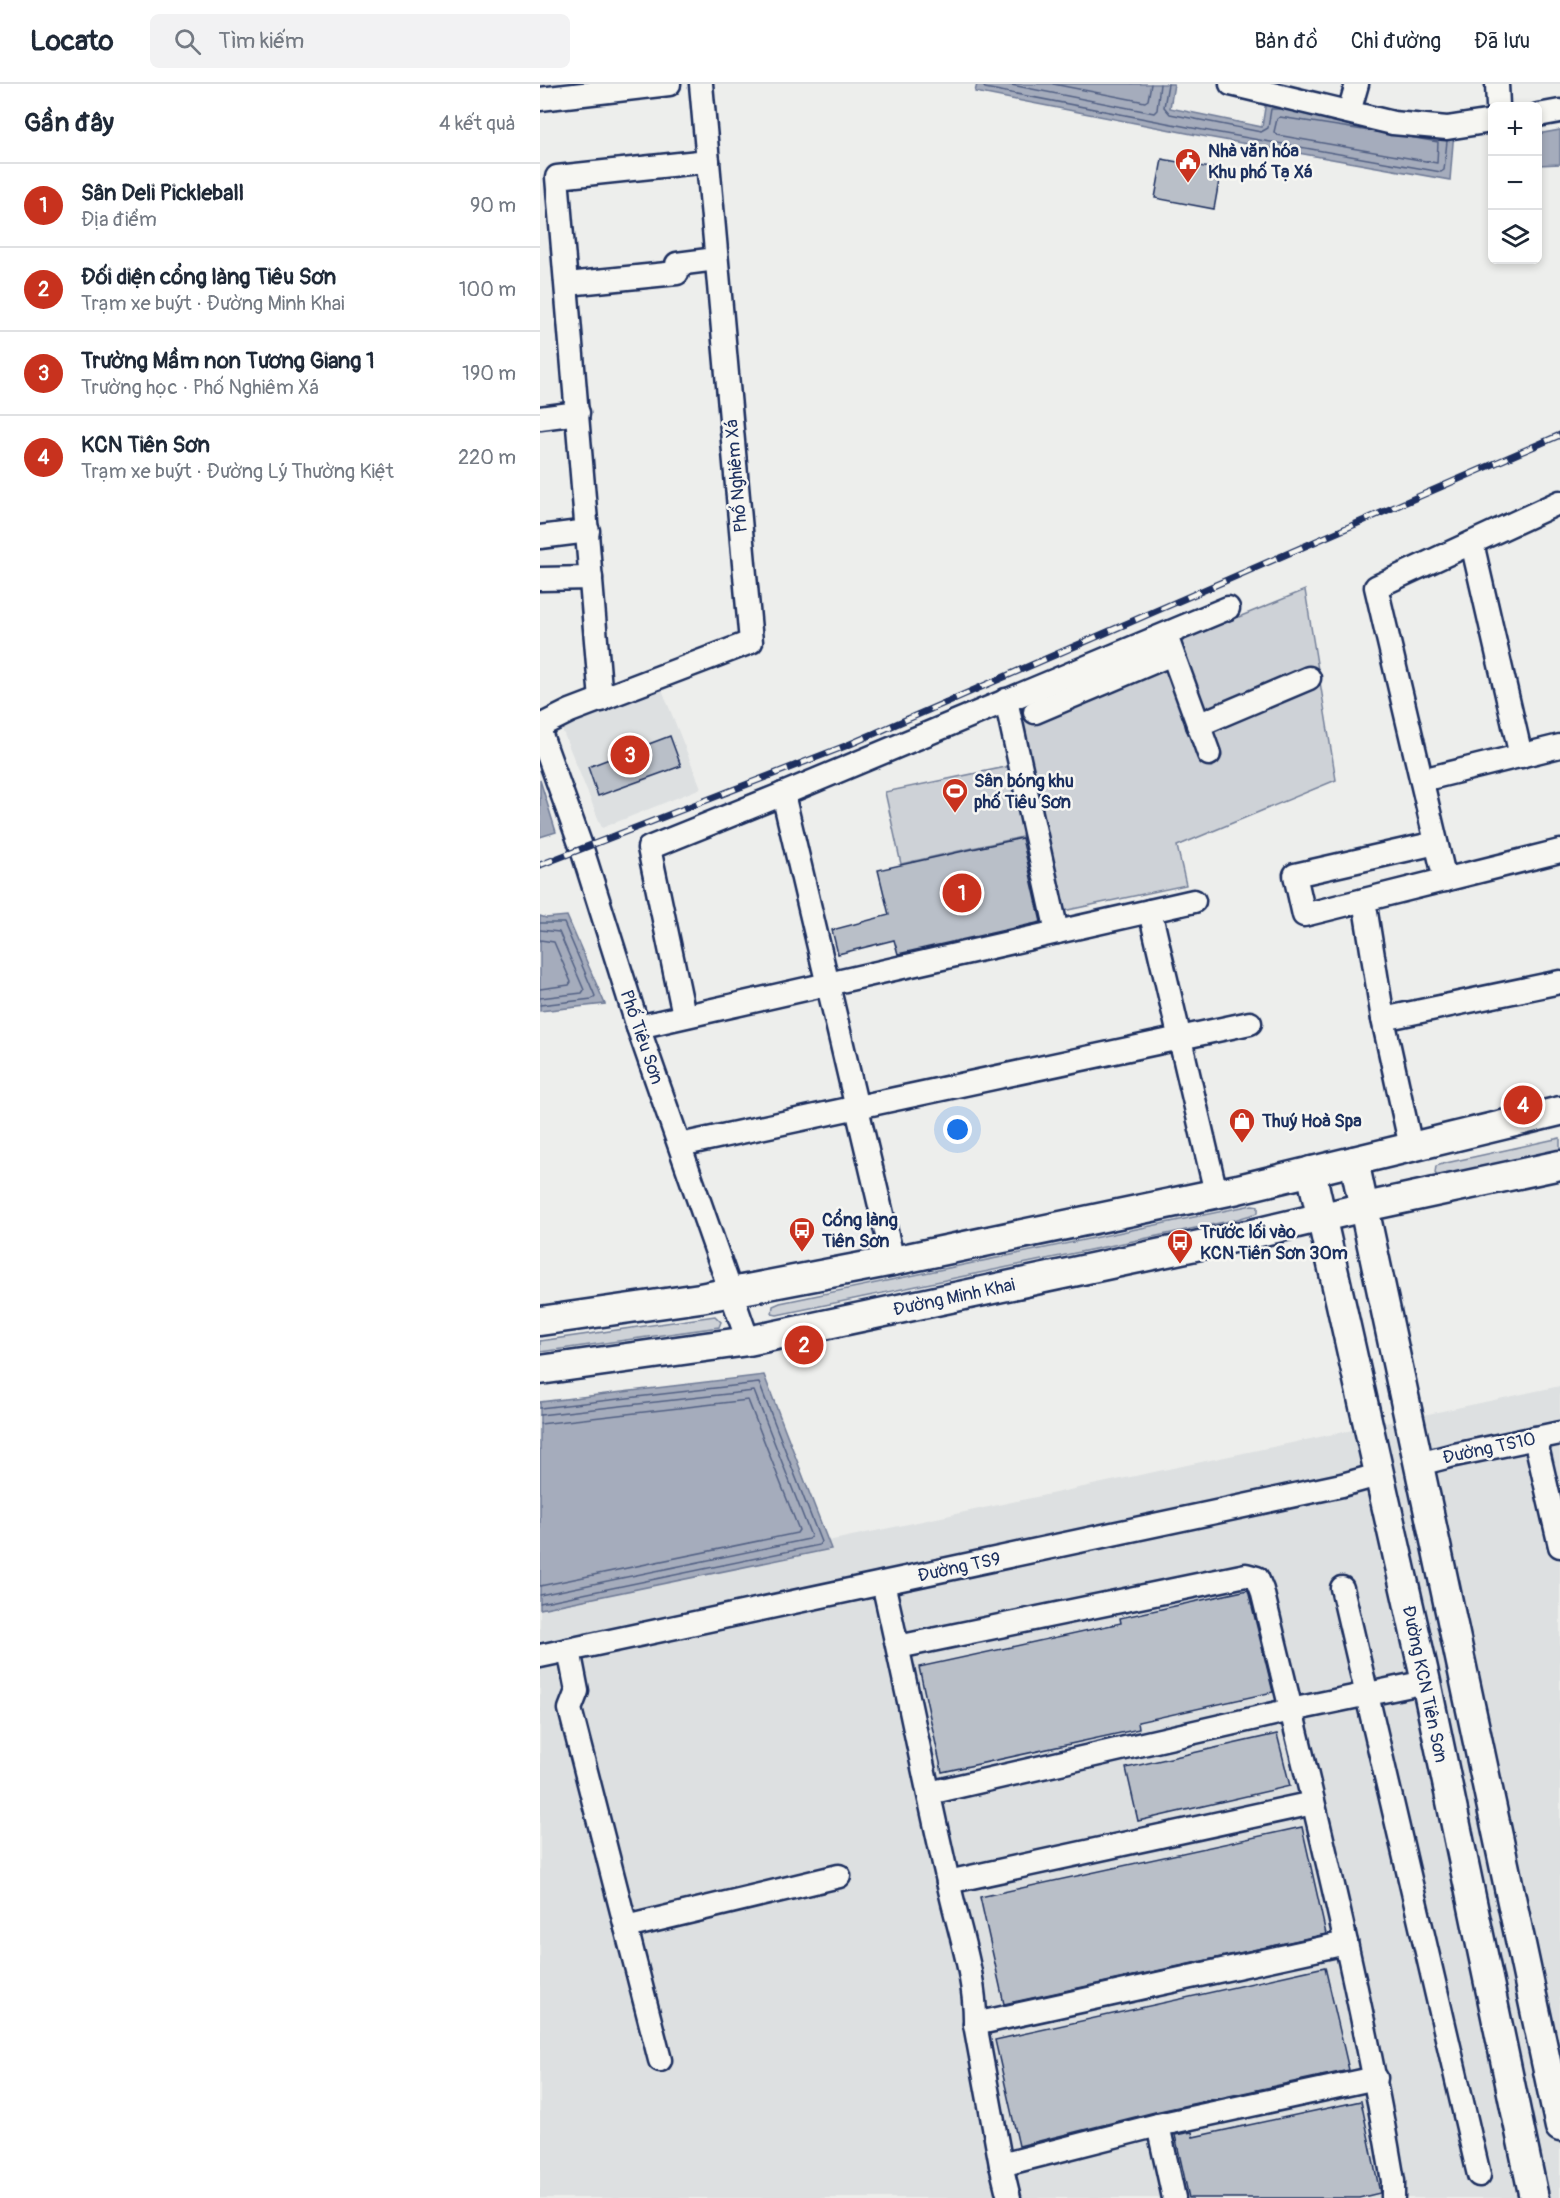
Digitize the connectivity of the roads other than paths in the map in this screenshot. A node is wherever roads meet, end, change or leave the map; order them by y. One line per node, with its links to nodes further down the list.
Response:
1 (669, 84): 6 (street)
2 (701, 84): 12 (street, Phố Nghiêm Xá)
3 (1231, 84): 9 (street)
4 (1357, 84): 9 (street)
5 (1497, 84): 7 (street)
6 (540, 99)
7 (1498, 102)
8 (1560, 111): 10 (street)
9 (1349, 112): 11 (street)
10 (1542, 114)
11 (1488, 123)
12 (708, 161): 13 (street); 14 (street, Phố Nghiêm Xá)
13 (550, 199): 15 (street)
14 (716, 259): 15 (street); 27 (street, Phố Nghiêm Xá)
15 (567, 284): 16 (street)
16 (578, 413): 17 (street); 19 (street)
17 (540, 418)
18 (1560, 502): 21 (street)
19 (588, 531): 20 (street); 22 (street)
20 (540, 537)
21 (1472, 543): 35 (street); 36 (street)
22 (591, 578): 23 (street); 27 (street)
23 (540, 579)
24 (1228, 608): 25 (street)
25 (1169, 644): 28 (street); 29 (street); 30 (street)
26 (1309, 678): 30 (street)
27 (601, 700): 31 (street, Phố Nghiêm Xá)
28 (1006, 700): 37 (street); 44 (street)
29 (1035, 712)
30 (1198, 725): 34 (street)
31 (540, 726)
32 (540, 732): 50 (street, Phố Tiêu Sơn)
33 (1560, 746): 35 (street)
34 (1209, 753)
35 (1521, 756): 36 (street)
36 (1422, 780): 38 (street)
37 (783, 794): 46 (street); 47 (street)
38 (1436, 843): 40 (street); 41 (street)
39 (1560, 851): 40 (street)
40 (1445, 880): 41 (street)
41 (1364, 900): 48 (street)
42 (1194, 901): 43 (street)
43 (1150, 911): 44 (street); 51 (street)
44 (1057, 932): 46 (street)
45 (1560, 982): 48 (street)
46 (827, 983): 47 (street); 52 (street)
47 (684, 1015): 50 (street)
48 (1383, 1019): 55 (street)
49 (1250, 1023): 51 (street)
50 (638, 1027): 54 (street, Phố Tiêu Sơn)
51 (1179, 1038): 52 (street); 59 (street)
52 (856, 1106): 54 (street); 62 (street)
53 (1560, 1111): 55 (main road)
54 (681, 1145): 63 (street, Phố Tiêu Sơn)
55 (1411, 1147): 56 (main road)
56 (1354, 1161): 58 (main road); 60 (main road)
57 (1560, 1165): 60 (main road, Đường Minh Khai)
58 (1311, 1171): 59 (main road); 61 (main road, Đường KCN Tiên Sơn)
59 (1216, 1193): 62 (main road)
60 (1365, 1207): 61 (main road, Đường Minh Khai); 69 (main road)
61 (1321, 1218): 65 (main road, Đường Minh Khai); 70 (main road, Đường KCN Tiên Sơn)
62 (893, 1261): 63 (main road)
63 (733, 1292): 64 (main road); 65 (street, Phố Tiêu Sơn)
64 (540, 1321)
65 (748, 1341): 66 (main road, Đường Minh Khai)
66 (540, 1370)
67 (1560, 1433): 68 (street, Đường TS10)
68 (1535, 1438): 69 (street, Đường TS10); 71 (street)
69 (1419, 1464): 70 (main road); 89 (main road)
70 (1378, 1475): 72 (street, Đường TS9); 77 (main road, Đường KCN Tiên Sơn)
71 (1560, 1546)
72 (884, 1583): 74 (street); 75 (street, Đường TS9)
73 (1342, 1587): 78 (street)
74 (898, 1647): 79 (street); 80 (street)
75 (569, 1650): 76 (street, Đường TS9); 84 (street)
76 (540, 1656)
77 (1426, 1682): 78 (street); 97 (main road, Đường KCN Tiên Sơn)
78 (1366, 1694): 79 (street); 93 (street)
79 (1291, 1710): 80 (street); 81 (street)
80 (929, 1793): 83 (street)
81 (1313, 1803): 83 (street); 85 (street)
82 (839, 1876): 84 (street)
83 (948, 1882): 86 (street)
84 (626, 1927): 87 (street)
85 (1346, 1943): 86 (street); 88 (street)
86 (975, 2024): 92 (street)
87 (660, 2060)
88 (1376, 2078): 90 (street); 96 (street)
89 (1557, 2095): 91 (main road)
90 (1158, 2125): 92 (street); 95 (street)
91 (1560, 2127)
92 (1001, 2165): 94 (street)
93 (1479, 2175)
94 (1009, 2198)
95 (1174, 2198)
96 (1393, 2198)
97 (1534, 2198)

